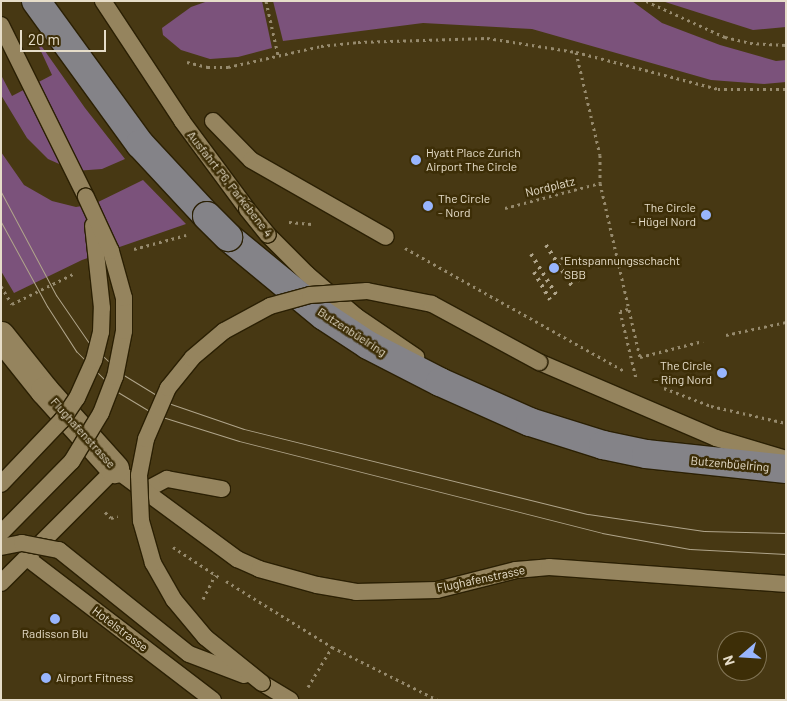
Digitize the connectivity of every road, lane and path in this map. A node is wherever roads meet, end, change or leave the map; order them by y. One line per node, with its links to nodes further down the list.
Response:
1 (36, 1): 15 (main road, Butzenbüelring)
2 (103, 1): 28 (lane, Ausfahrt P6, Parkebene 4, bridge)
3 (266, 1): 8 (path)
4 (646, 1): 6 (path)
5 (1, 25): 13 (lane)
6 (786, 45)
7 (576, 52): 8 (path); 10 (path); 12 (path)
8 (278, 55): 9 (path)
9 (187, 62)
10 (786, 89)
11 (213, 121): 16 (lane)
12 (600, 183): 14 (path, Nordplatz); 20 (path)
13 (86, 197): 33 (lane, bridge); 36 (lane, bridge)
14 (505, 208)
15 (200, 225): 17 (path); 28 (main road, Butzenbüelring, bridge)
16 (386, 237): 25 (path)
17 (129, 251)
18 (77, 272): 19 (path)
19 (1, 286)
20 (628, 309): 24 (path); 25 (path)
21 (786, 322): 22 (path)
22 (726, 335)
23 (1, 336): 31 (street, Flughafenstrasse)
24 (703, 341)
25 (636, 378): 26 (path)
26 (646, 381)
27 (655, 385): 29 (path)
28 (489, 404): 32 (main road, Butzenbüelring)
29 (786, 423)
30 (786, 459): 43 (lane, bridge)
31 (115, 469): 35 (lane, Flughafenstrasse); 38 (lane)
32 (786, 469)
33 (1, 484)
34 (222, 489): 35 (lane)
35 (144, 491): 41 (lane, Flughafenstrasse)
36 (1, 533)
37 (1, 547): 43 (lane, bridge)
38 (27, 558): 40 (lane); 45 (lane, Hotelstrasse)
39 (215, 575): 42 (path)
40 (1, 583)
41 (786, 584)
42 (332, 647): 44 (path); 47 (path)
43 (262, 683): 46 (lane)
44 (306, 688)
45 (213, 700)
46 (290, 700)
47 (438, 700)

